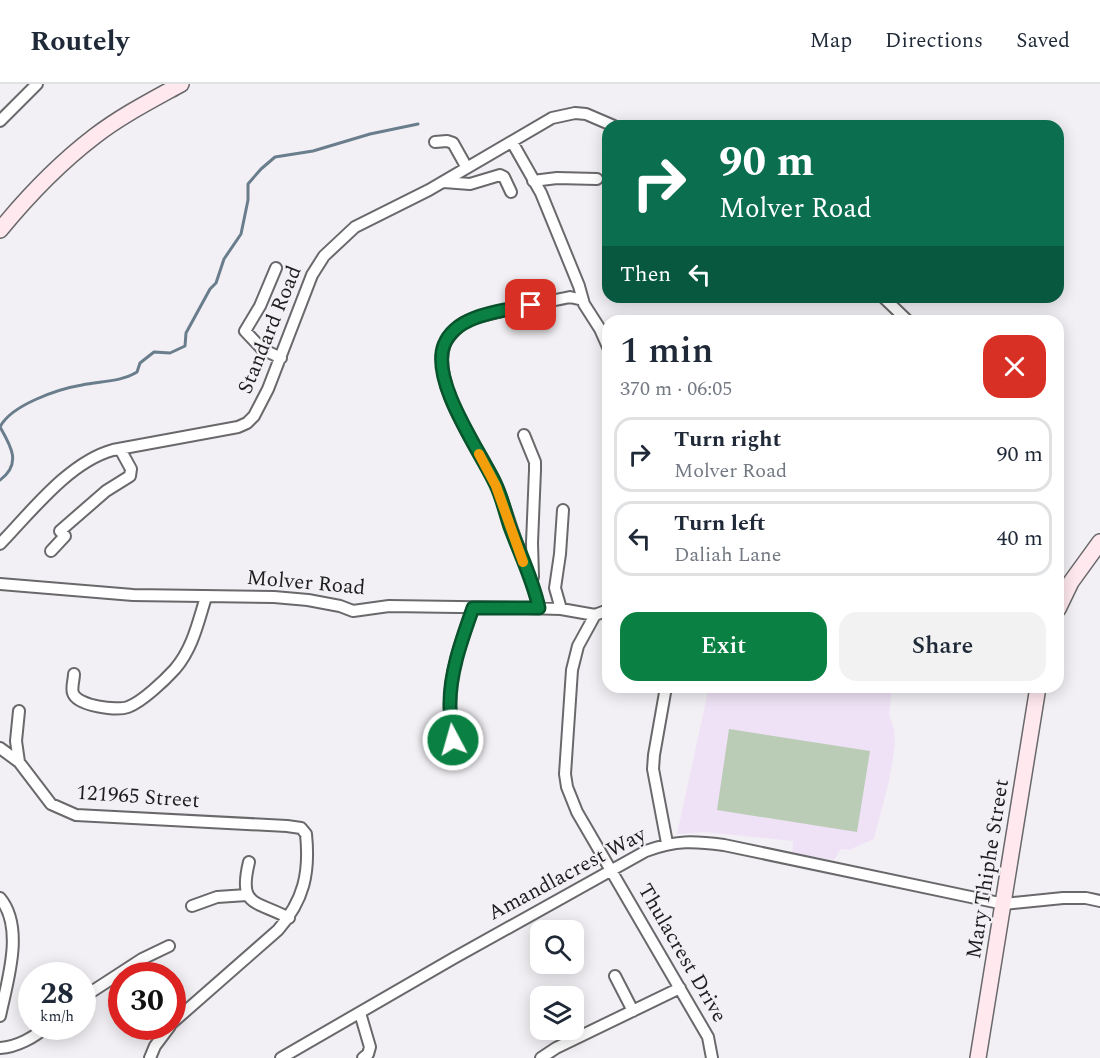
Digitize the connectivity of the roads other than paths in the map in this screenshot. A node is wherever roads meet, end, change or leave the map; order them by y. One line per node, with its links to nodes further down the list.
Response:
1 (37, 84): 3 (street)
2 (181, 84): 12 (street)
3 (0, 121)
4 (602, 121): 6 (street, Standard Road)
5 (435, 142): 7 (street)
6 (512, 142): 7 (street, Standard Road); 9 (street)
7 (467, 168): 10 (street, Standard Road)
8 (597, 179): 9 (street)
9 (532, 181): 14 (street)
10 (444, 182): 11 (street); 18 (street, Standard Road)
11 (511, 192)
12 (0, 230)
13 (276, 268): 18 (street)
14 (583, 300): 17 (street); 26 (street)
15 (889, 303): 16 (street)
16 (902, 315)
17 (602, 334)
18 (281, 358): 20 (street, Standard Road)
19 (524, 435): 26 (street)
20 (120, 449): 23 (street, Standard Road); 24 (street)
21 (563, 510): 31 (street)
22 (1100, 542): 28 (street)
23 (0, 544)
24 (51, 551)
25 (0, 584): 27 (street, Molver Road)
26 (534, 584): 30 (street)
27 (206, 597): 29 (street, Molver Road); 34 (street)
28 (1064, 597)
29 (473, 608): 30 (street, Molver Road); 38 (street)
30 (539, 608): 31 (street, Molver Road)
31 (561, 609): 33 (street, Molver Road)
32 (602, 612): 33 (street)
33 (595, 615): 43 (street, Thulacrest Drive)
34 (74, 675)
35 (665, 693): 41 (street)
36 (1037, 693): 47 (street, Mary Thiphe Street)
37 (19, 711): 40 (street)
38 (453, 740)
39 (0, 748): 40 (street, 121965 Street)
40 (19, 762): 49 (street, 121965 Street)
41 (667, 843): 43 (street, Amandlacrest Way); 47 (street, Amandlacrest Way)
42 (249, 862): 44 (street)
43 (612, 870): 52 (street, Thulacrest Drive); 56 (street, Amandlacrest Way)
44 (247, 895): 48 (street); 49 (street)
45 (0, 898): 57 (street)
46 (1100, 901): 47 (street, Amandlacrest Way)
47 (1004, 904): 66 (street, Mary Thiphe Street)
48 (192, 906)
49 (289, 918): 55 (street)
50 (170, 946): 53 (street)
51 (615, 976): 54 (street)
52 (680, 988): 54 (street); 65 (street, Thulacrest Drive)
53 (96, 989)
54 (633, 1011): 64 (street)
55 (186, 1012)
56 (360, 1012): 62 (street, Amandlacrest Way); 63 (street)
57 (0, 1016)
58 (26, 1040): 60 (street)
59 (159, 1040): 61 (street)
60 (0, 1048)
61 (150, 1058)
62 (281, 1058)
63 (363, 1058)
64 (541, 1058)
65 (712, 1058)
66 (978, 1058)

